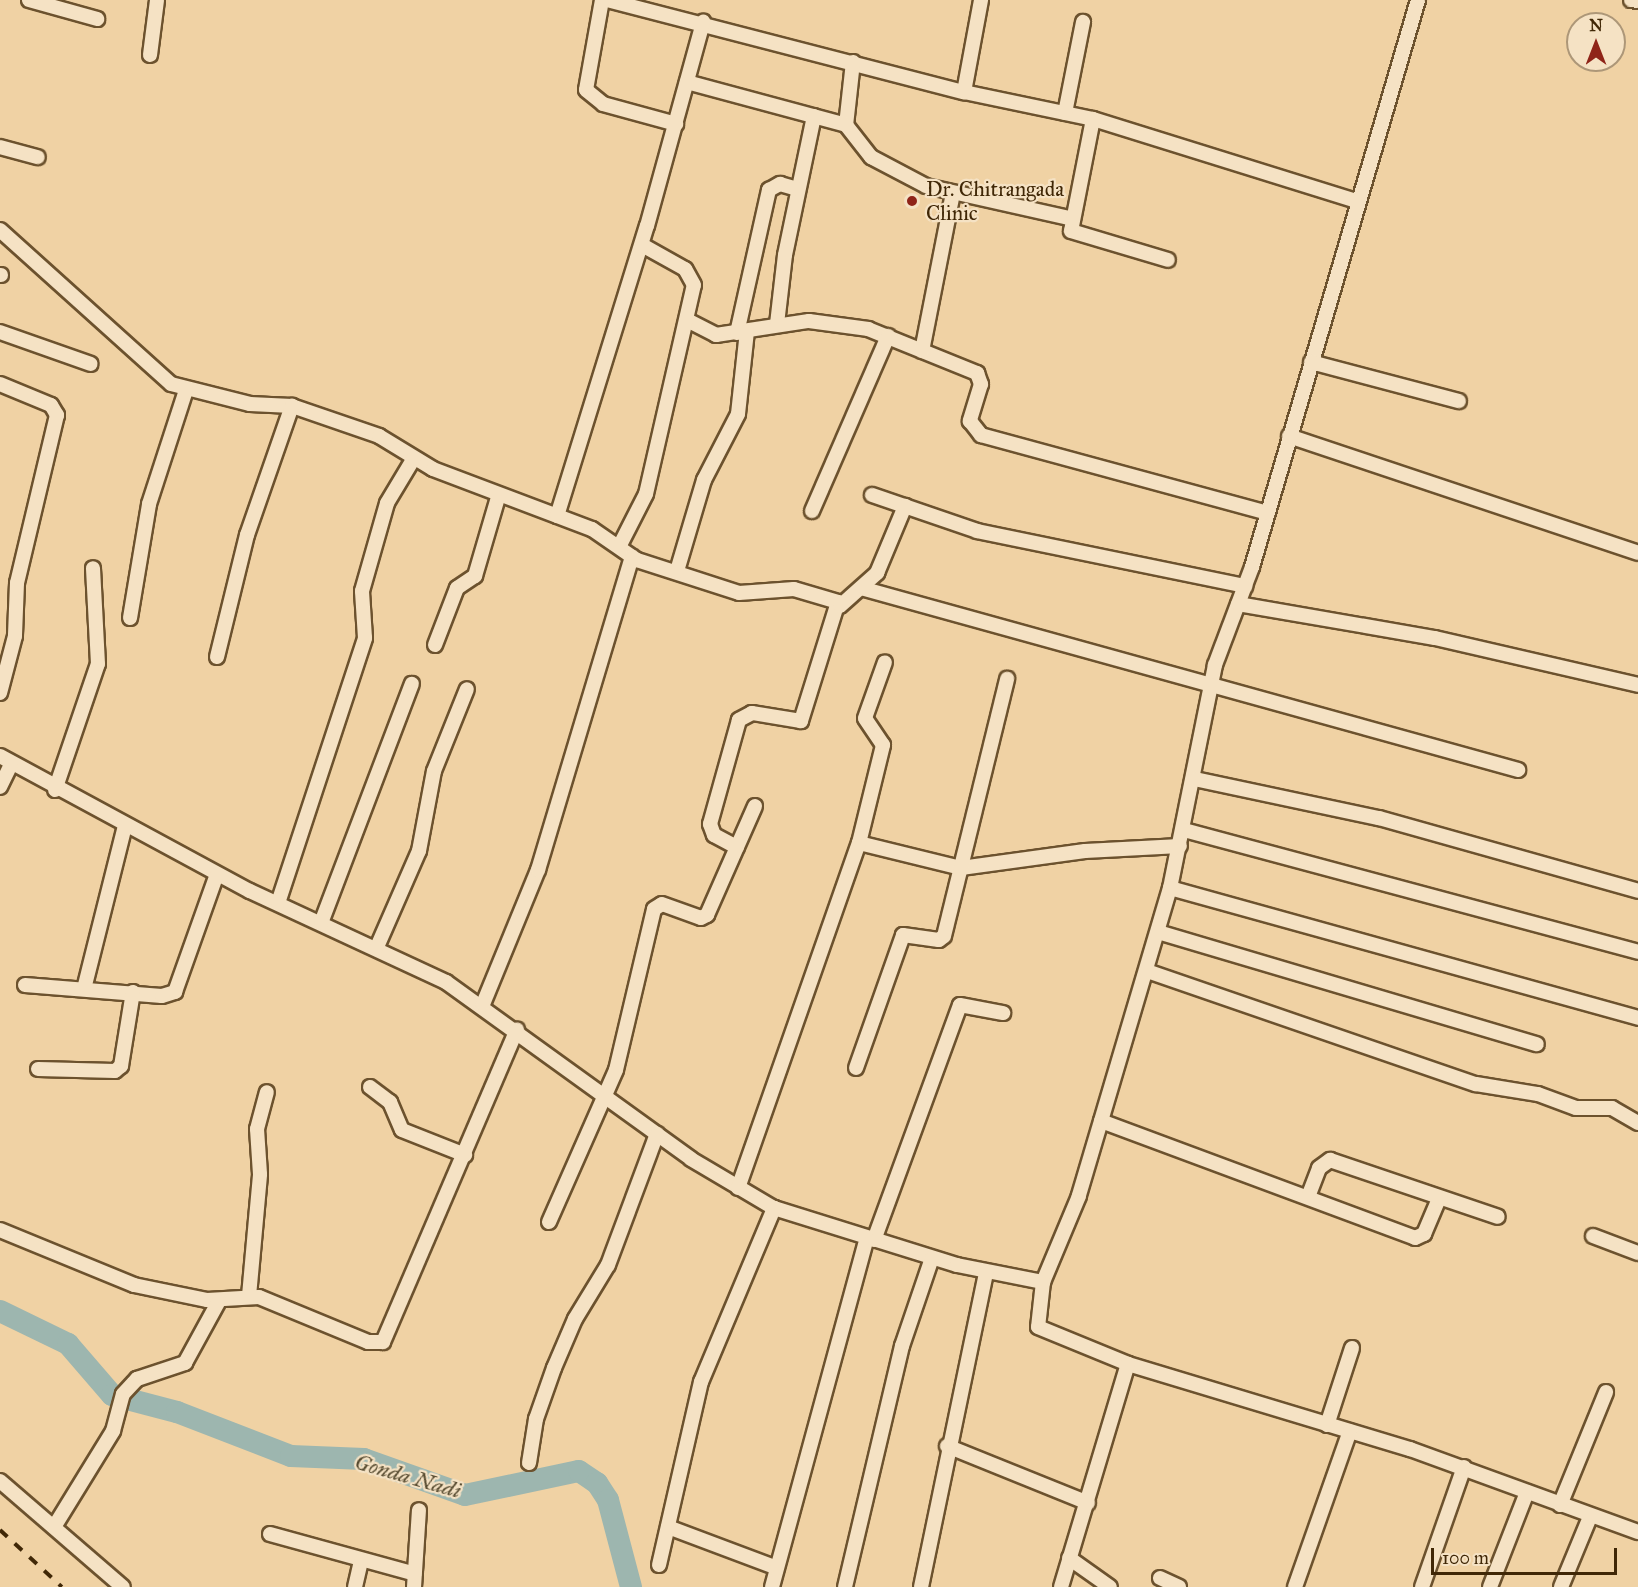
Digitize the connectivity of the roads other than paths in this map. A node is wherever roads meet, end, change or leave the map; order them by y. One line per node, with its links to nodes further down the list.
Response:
1 (29, 0): 9 (street)
2 (157, 0): 12 (street)
3 (602, 0): 19 (street)
4 (607, 0): 10 (street)
5 (981, 0): 15 (street)
6 (1418, 0): 25 (street)
7 (1631, 0): 8 (street)
8 (1638, 1)
9 (98, 19)
10 (703, 22): 13 (street); 14 (street)
11 (1083, 22): 16 (street)
12 (150, 56)
13 (853, 62): 15 (street); 20 (street)
14 (687, 82): 17 (street); 19 (street)
15 (964, 93): 16 (street)
16 (1065, 113): 18 (street)
17 (814, 116): 20 (street); 23 (street)
18 (1093, 118): 25 (street); 26 (street)
19 (676, 123): 28 (street)
20 (846, 124): 24 (street)
21 (0, 147): 22 (street)
22 (38, 157)
23 (798, 189): 31 (street); 33 (street)
24 (953, 193): 26 (street); 35 (street)
25 (1357, 201): 36 (street)
26 (1070, 218): 29 (street)
27 (0, 230): 39 (street)
28 (642, 245): 30 (street); 49 (street)
29 (1168, 260)
30 (687, 320): 33 (street); 50 (street)
31 (777, 324): 33 (street); 34 (street)
32 (0, 332): 37 (street)
33 (742, 332): 54 (street)
34 (888, 336): 35 (street); 47 (street)
35 (922, 351): 48 (street)
36 (1311, 362): 40 (street); 42 (street)
37 (91, 364)
38 (0, 384): 68 (street)
39 (186, 390): 41 (street); 59 (street)
40 (1459, 401)
41 (292, 406): 43 (street); 61 (street)
42 (1289, 436): 48 (street); 51 (street)
43 (414, 458): 44 (street); 84 (street)
44 (499, 494): 49 (street); 60 (street)
45 (872, 495): 46 (street)
46 (905, 507): 55 (street); 56 (street)
47 (812, 511)
48 (1268, 513): 55 (street)
49 (557, 516): 50 (street)
50 (620, 545): 52 (street)
51 (1638, 553)
52 (632, 557): 54 (street); 93 (street)
53 (93, 568): 73 (street)
54 (677, 571): 58 (street)
55 (1245, 586): 57 (street)
56 (861, 588): 58 (street); 66 (street)
57 (1238, 604): 65 (street); 66 (street)
58 (840, 606): 79 (street)
59 (130, 618)
60 (435, 645)
61 (217, 657)
62 (885, 662): 77 (street)
63 (1008, 679): 80 (street)
64 (412, 684): 85 (street)
65 (1638, 685)
66 (1211, 689): 70 (street); 71 (street)
67 (467, 690): 87 (street)
68 (0, 693)
69 (6, 760): 72 (street); 73 (street)
70 (1518, 770)
71 (1195, 779): 76 (street); 83 (street)
72 (1, 784)
73 (55, 790): 75 (street)
74 (755, 806): 79 (street)
75 (125, 826): 81 (street); 91 (street)
76 (1184, 830): 78 (street); 88 (street)
77 (859, 843): 80 (street); 107 (street)
78 (1180, 846): 80 (street); 82 (street)
79 (737, 847): 102 (street)
80 (961, 868): 98 (street)
81 (217, 874): 84 (street); 92 (street)
82 (1170, 888): 86 (street); 95 (street)
83 (1638, 891)
84 (278, 903): 85 (street)
85 (321, 922): 87 (street)
86 (1158, 932): 89 (street); 97 (street)
87 (378, 947): 93 (street)
88 (1638, 952)
89 (1147, 971): 103 (street); 104 (street)
90 (25, 985): 91 (street)
91 (85, 985): 92 (street)
92 (133, 992): 99 (street)
93 (483, 1004): 96 (street)
94 (1003, 1012): 115 (street)
95 (1638, 1018)
96 (517, 1029): 102 (street); 106 (street)
97 (1537, 1044)
98 (856, 1068)
99 (38, 1069)
100 (369, 1087): 106 (street)
101 (267, 1092): 120 (street)
102 (607, 1097): 105 (street); 112 (street)
103 (1101, 1121): 108 (street); 119 (street)
104 (1638, 1123)
105 (657, 1134): 107 (street); 128 (street)
106 (465, 1155): 120 (street)
107 (738, 1188): 110 (street)
108 (1308, 1197): 109 (street); 109 (street)
109 (1439, 1198): 111 (street)
110 (774, 1208): 115 (street); 137 (street)
111 (1498, 1217)
112 (549, 1222)
113 (0, 1230): 121 (street)
114 (1593, 1236): 116 (street)
115 (870, 1239): 117 (street); 143 (street)
116 (1638, 1253)
117 (932, 1258): 118 (street); 149 (street)
118 (986, 1272): 119 (street); 127 (street)
119 (1043, 1282): 123 (street)
120 (249, 1296): 121 (street)
121 (219, 1301): 136 (street)
122 (1352, 1348): 125 (street)
123 (1128, 1364): 125 (street); 132 (street)
124 (1606, 1392): 133 (street)
125 (1327, 1425): 126 (street)
126 (1350, 1431): 129 (street); 154 (street)
127 (947, 1446): 132 (street); 150 (street)
128 (530, 1463)
129 (1464, 1467): 131 (street); 155 (street)
130 (0, 1481): 136 (street)
131 (1527, 1492): 133 (street); 156 (street)
132 (1088, 1503): 140 (street)
133 (1560, 1505): 135 (street)
134 (419, 1510): 145 (street)
135 (1590, 1517): 138 (street); 157 (street)
136 (54, 1527): 146 (street)
137 (668, 1527): 142 (street); 143 (street)
138 (1638, 1532)
139 (270, 1534): 141 (street)
140 (1069, 1558): 151 (street); 152 (street)
141 (361, 1561): 145 (street); 147 (street)
142 (659, 1565)
143 (777, 1568): 148 (street)
144 (1160, 1578): 153 (street)
145 (415, 1580)
146 (123, 1587)
147 (355, 1587)
148 (772, 1587)
149 (845, 1587)
150 (921, 1587)
151 (1061, 1587)
152 (1110, 1587)
153 (1179, 1587)
154 (1295, 1587)
155 (1422, 1587)
156 (1490, 1587)
157 (1561, 1587)

